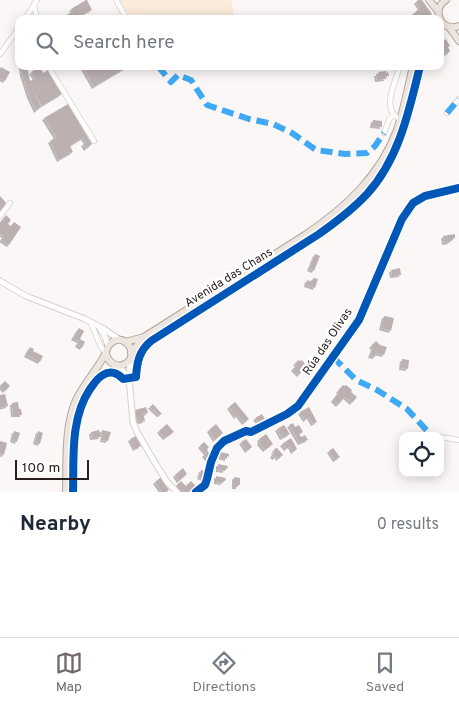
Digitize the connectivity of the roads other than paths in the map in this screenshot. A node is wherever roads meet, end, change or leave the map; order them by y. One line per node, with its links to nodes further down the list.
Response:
1 (116, 0): 7 (street)
2 (429, 0): 8 (main road)
3 (446, 0): 9 (main road)
4 (35, 2): 5 (street); 6 (street)
5 (27, 15)
6 (37, 15)
7 (125, 15)
8 (438, 15)
9 (439, 15)
10 (459, 26): 11 (main road)
11 (445, 27): 13 (main road)
12 (15, 34): 15 (street)
13 (459, 40)
14 (0, 43): 15 (street)
15 (5, 48): 16 (street)
16 (0, 54)
17 (51, 70): 25 (street)
18 (399, 70): 22 (street)
19 (412, 70): 23 (main road, Avenida das Chans)
20 (459, 99): 21 (street)
21 (447, 113)
22 (393, 115): 23 (street); 24 (street)
23 (400, 119): 32 (main road, Avenida das Chans)
24 (384, 133)
25 (94, 141)
26 (459, 188): 43 (street, Rúa das Olivas)
27 (10, 203): 28 (street)
28 (0, 216)
29 (0, 282): 30 (street)
30 (90, 322): 31 (street); 34 (street)
31 (98, 326): 33 (street); 34 (street)
32 (144, 337): 33 (main road, Avenida das Chans); 35 (main road, Avenida das Chans)
33 (122, 341): 34 (main road, Avenida das Chans); 35 (main road)
34 (107, 349): 36 (main road); 37 (main road)
35 (131, 356): 36 (main road, Avenida das Chans); 38 (street)
36 (116, 365): 37 (main road, Avenida das Chans); 38 (street)
37 (93, 373): 41 (main road)
38 (129, 378): 42 (street)
39 (444, 438): 40 (street)
40 (459, 440)
41 (66, 492)
42 (176, 492)
43 (196, 492)

